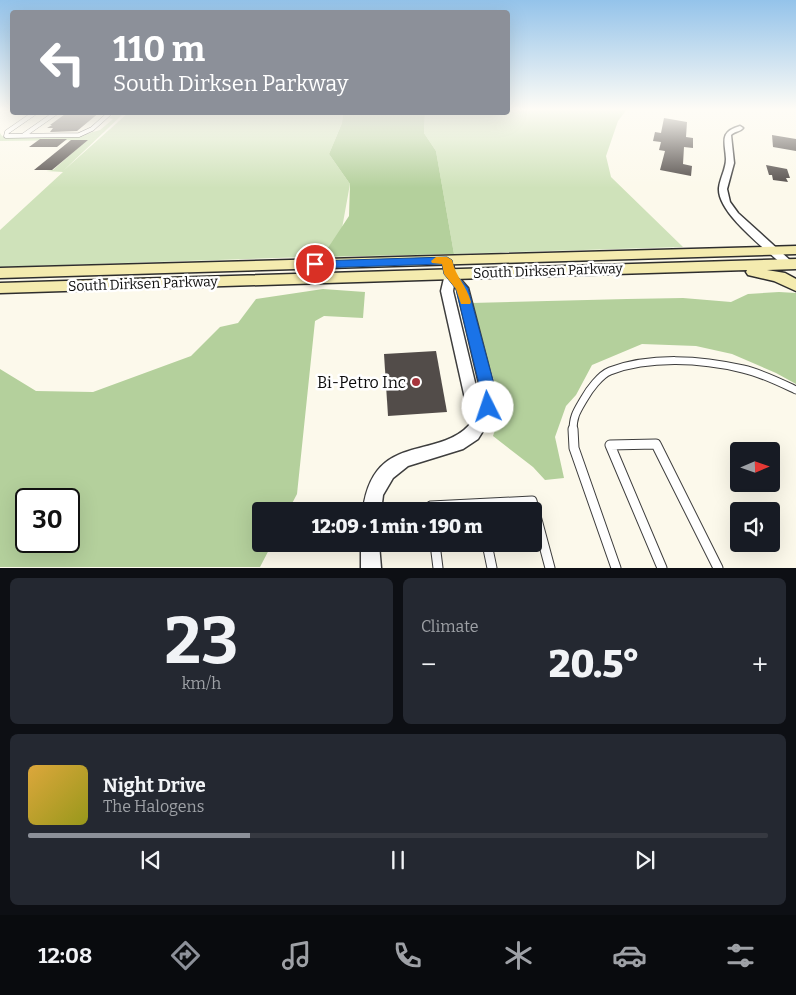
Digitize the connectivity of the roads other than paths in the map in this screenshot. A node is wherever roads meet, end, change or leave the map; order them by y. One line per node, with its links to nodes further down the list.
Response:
1 (8, 136): 2 (lane)
2 (23, 136): 3 (lane)
3 (38, 136)
4 (728, 136): 5 (street)
5 (774, 250): 6 (main road, South Dirksen Parkway); 7 (street); 8 (main road, South Dirksen Parkway)
6 (796, 250)
7 (792, 264): 9 (main road, South Dirksen Parkway)
8 (448, 267): 9 (main road, South Dirksen Parkway); 11 (main road, South Dirksen Parkway); 15 (street)
9 (572, 271): 12 (main road)
10 (0, 273): 11 (main road, South Dirksen Parkway)
11 (276, 273): 13 (main road, South Dirksen Parkway)
12 (796, 286)
13 (0, 288)
14 (796, 390): 24 (lane)
15 (373, 502)
16 (542, 538): 23 (lane)
17 (370, 552): 20 (street)
18 (436, 552): 21 (lane)
19 (489, 552): 22 (lane)
20 (371, 568)
21 (438, 568)
22 (492, 568)
23 (550, 568)
24 (616, 568)
25 (662, 568): 26 (lane)
26 (718, 568)

